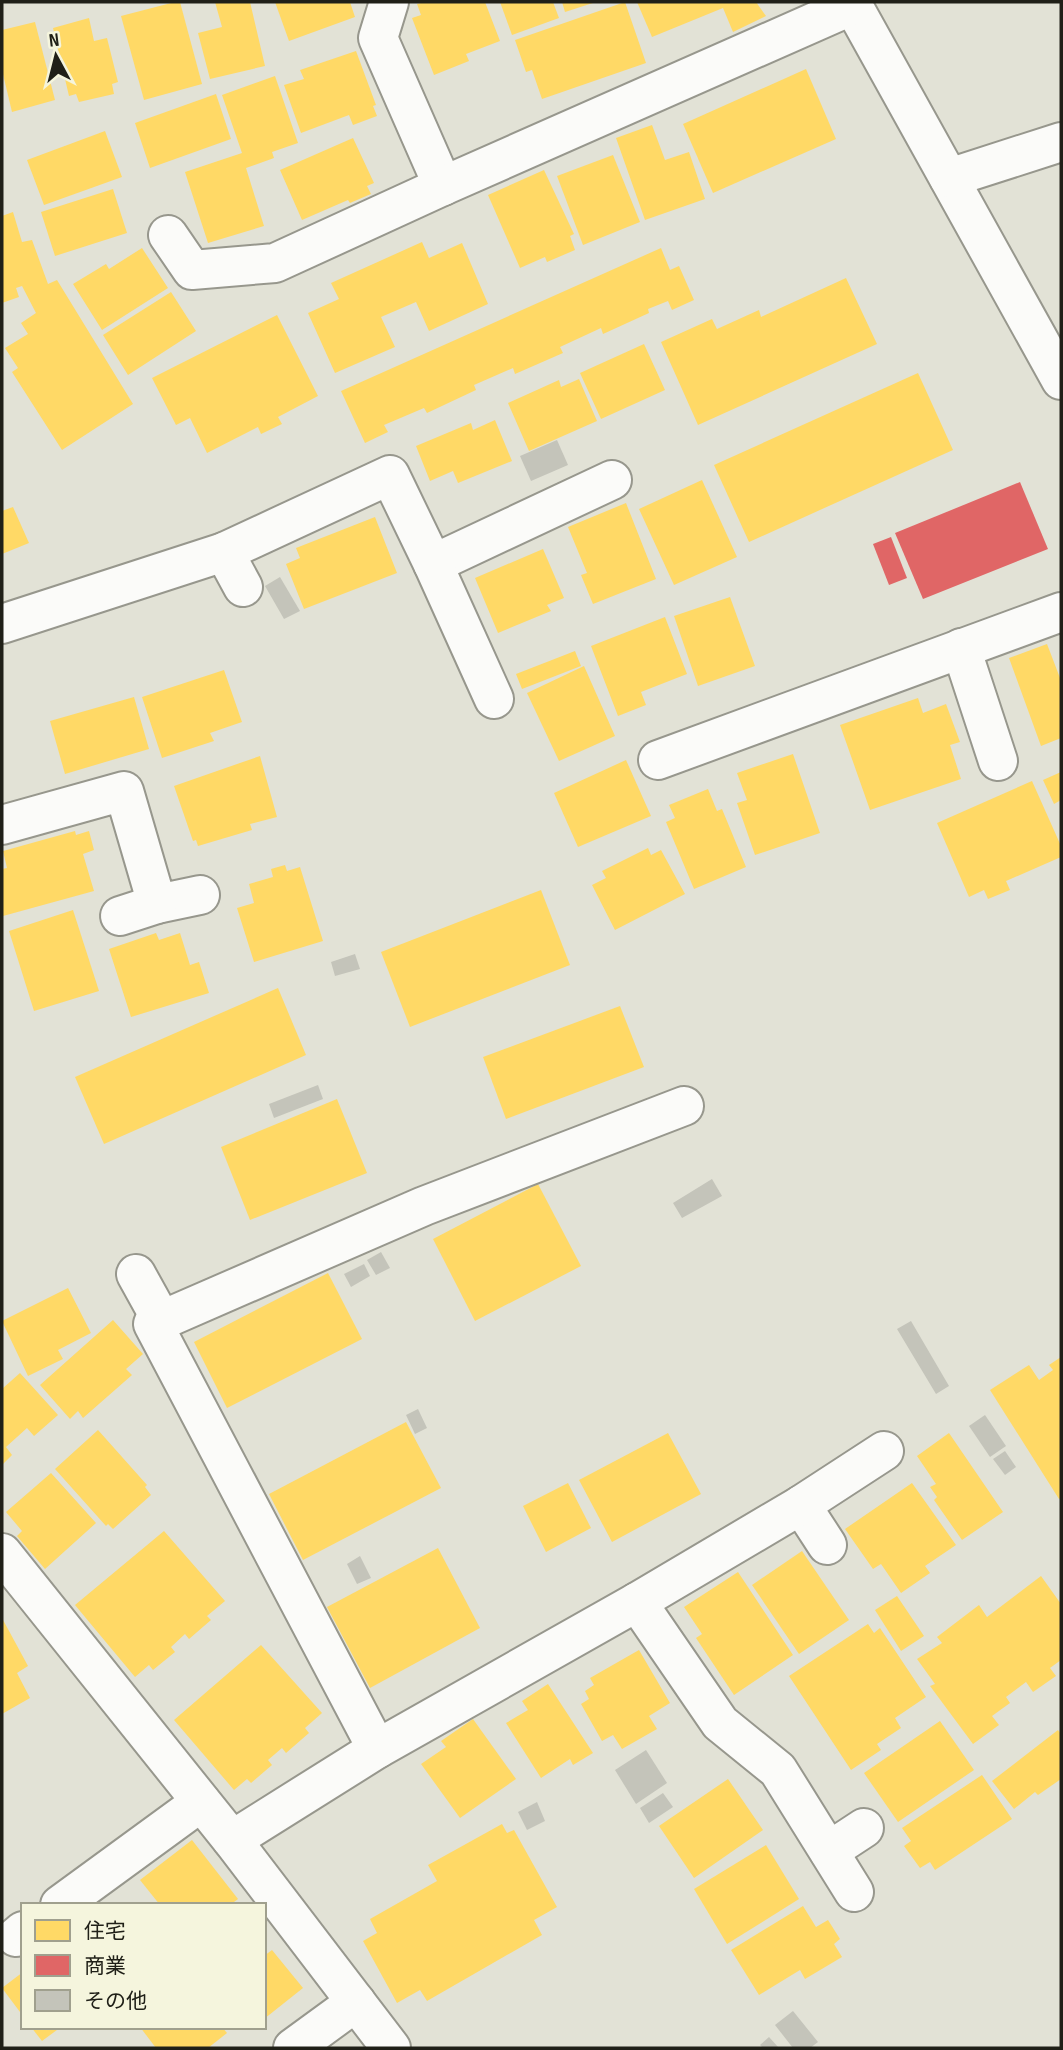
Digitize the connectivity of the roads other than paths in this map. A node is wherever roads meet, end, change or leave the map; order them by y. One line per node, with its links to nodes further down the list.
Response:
1 (389, 2): 5 (street)
2 (852, 4): 4 (street); 5 (street)
3 (1061, 142): 4 (street)
4 (949, 178): 7 (street)
5 (443, 186): 6 (street)
6 (168, 234)
7 (1061, 380)
8 (612, 480): 10 (street)
9 (224, 552): 10 (street); 11 (street); 13 (street)
10 (433, 564): 15 (street)
11 (243, 587)
12 (1061, 612): 14 (street)
13 (2, 624)
14 (961, 648): 16 (street); 17 (street)
15 (494, 699)
16 (658, 761)
17 (998, 761)
18 (2, 825): 20 (street)
19 (200, 895): 20 (street)
20 (157, 904): 21 (street)
21 (120, 916)
22 (684, 1106): 24 (street)
23 (136, 1274): 24 (street)
24 (162, 1321): 30 (street)
25 (884, 1451): 26 (street)
26 (801, 1505): 27 (street); 29 (street)
27 (827, 1545)
28 (2, 1553): 31 (street)
29 (637, 1602): 30 (street); 34 (street)
30 (377, 1749): 33 (street)
31 (201, 1802): 33 (street); 36 (street)
32 (864, 1828): 34 (street)
33 (232, 1840): 37 (street)
34 (829, 1851): 35 (street)
35 (854, 1892)
36 (63, 1903)
37 (356, 2002): 38 (street); 39 (street)
38 (293, 2048)
39 (391, 2048)

